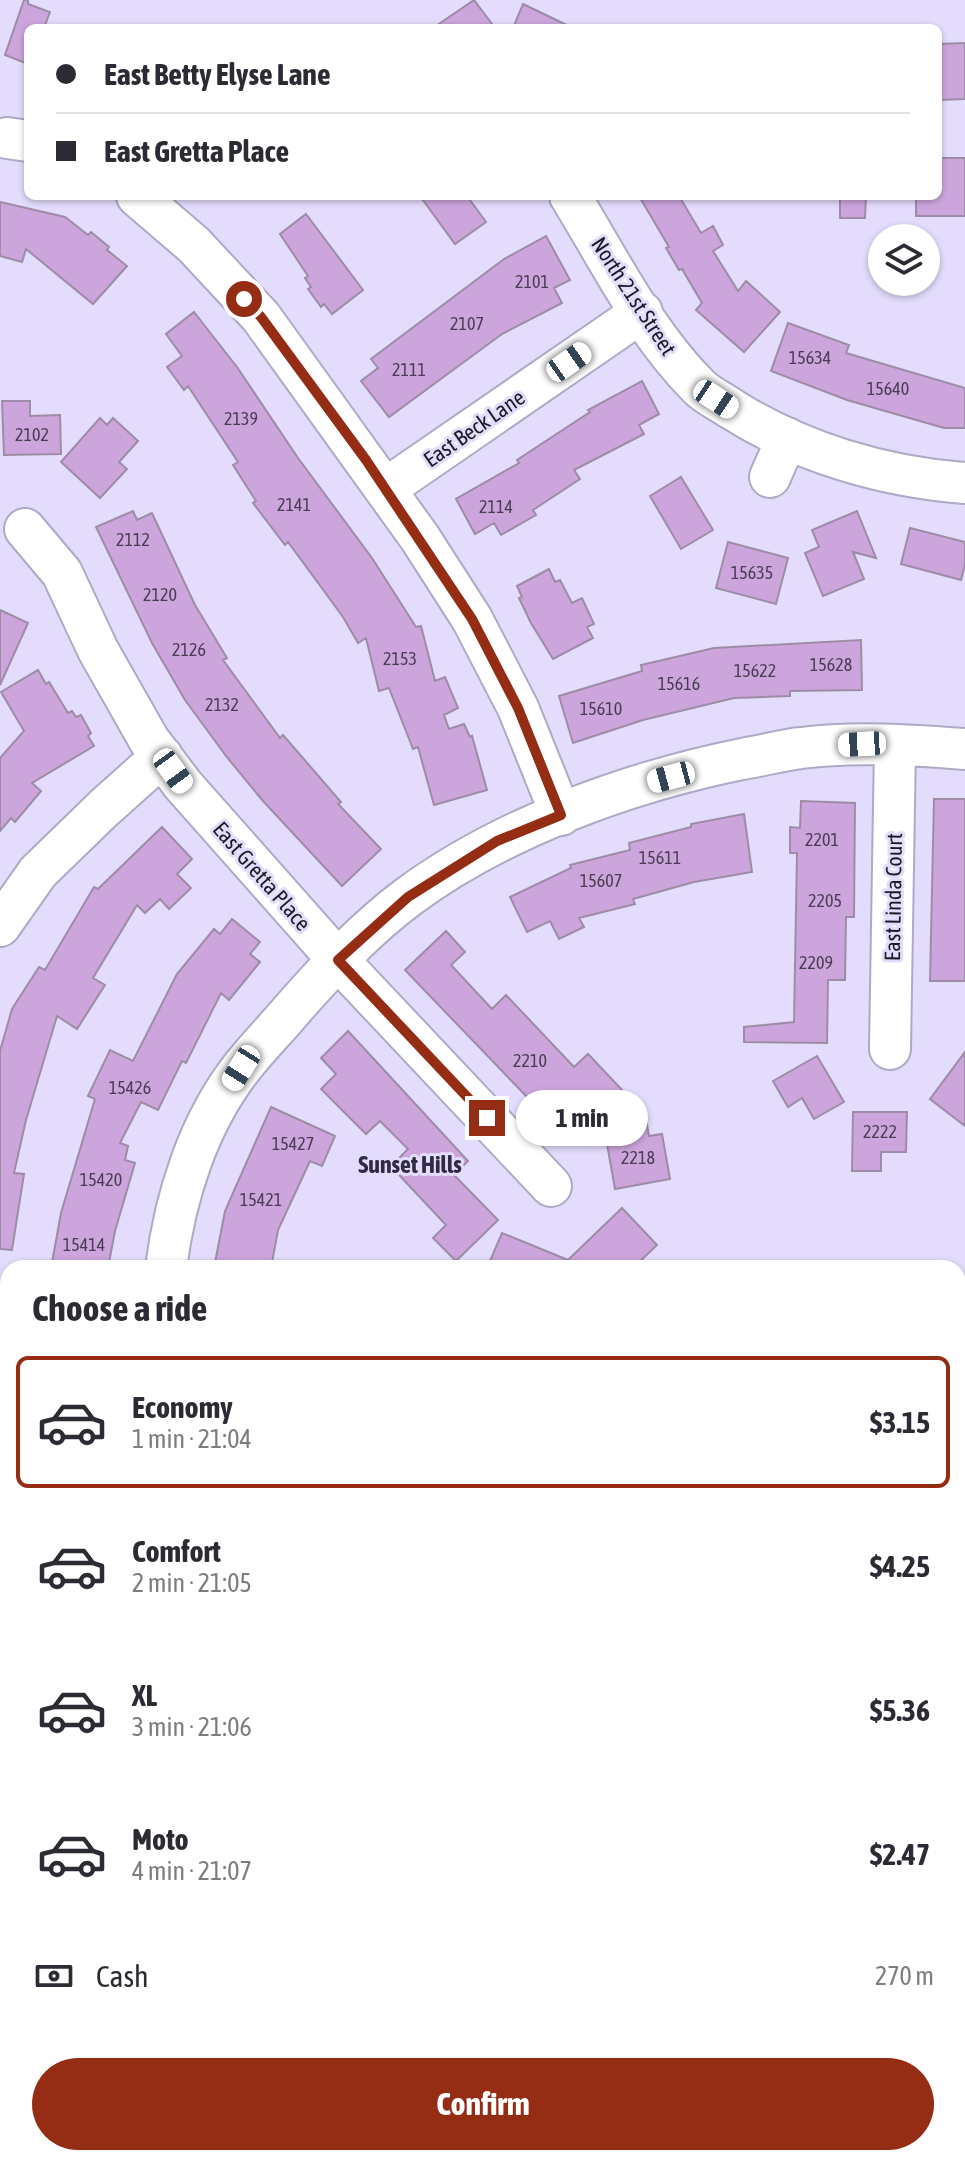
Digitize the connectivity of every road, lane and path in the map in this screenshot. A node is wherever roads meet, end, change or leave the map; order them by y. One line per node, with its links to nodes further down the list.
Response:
1 (142, 200): 7 (street)
2 (572, 200): 3 (street, North 21st Street)
3 (642, 312): 4 (street, North 21st Street); 7 (street, East Beck Lane)
4 (787, 438): 5 (street); 6 (street, North 21st Street)
5 (770, 477)
6 (965, 483)
7 (385, 489): 12 (street)
8 (25, 529): 11 (street, East Gretta Place)
9 (895, 745): 10 (street); 12 (street); 15 (street, East Linda Court)
10 (965, 749)
11 (162, 756): 13 (street); 14 (street, East Gretta Place)
12 (561, 815): 14 (street)
13 (0, 926)
14 (338, 960): 16 (street, East Gretta Place); 17 (street)
15 (890, 1049)
16 (551, 1186)
17 (167, 1260)

